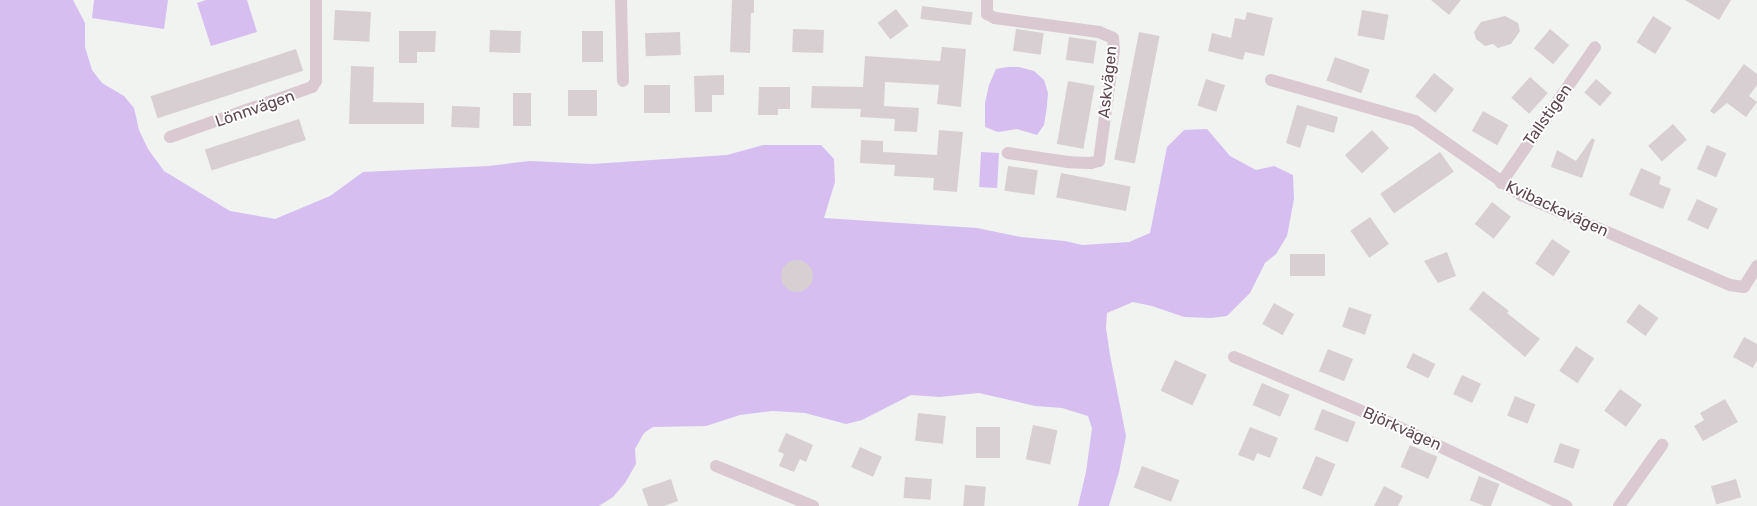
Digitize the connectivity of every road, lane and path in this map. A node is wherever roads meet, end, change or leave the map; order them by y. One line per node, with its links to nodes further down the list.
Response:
1 (316, 0): 7 (street, Lönnvägen)
2 (621, 0): 6 (street)
3 (987, 0): 8 (street, Askvägen)
4 (1595, 47): 9 (street, Tallstigen)
5 (1271, 80): 9 (street, Kvibackavägen)
6 (622, 81)
7 (170, 136)
8 (1008, 152)
9 (1501, 183): 10 (street, Kvibackavägen)
10 (1757, 266)
11 (1234, 357): 15 (street, Björkvägen)
12 (1662, 445): 16 (street)
13 (716, 466): 14 (street)
14 (813, 506)
15 (1566, 506)
16 (1619, 506)

